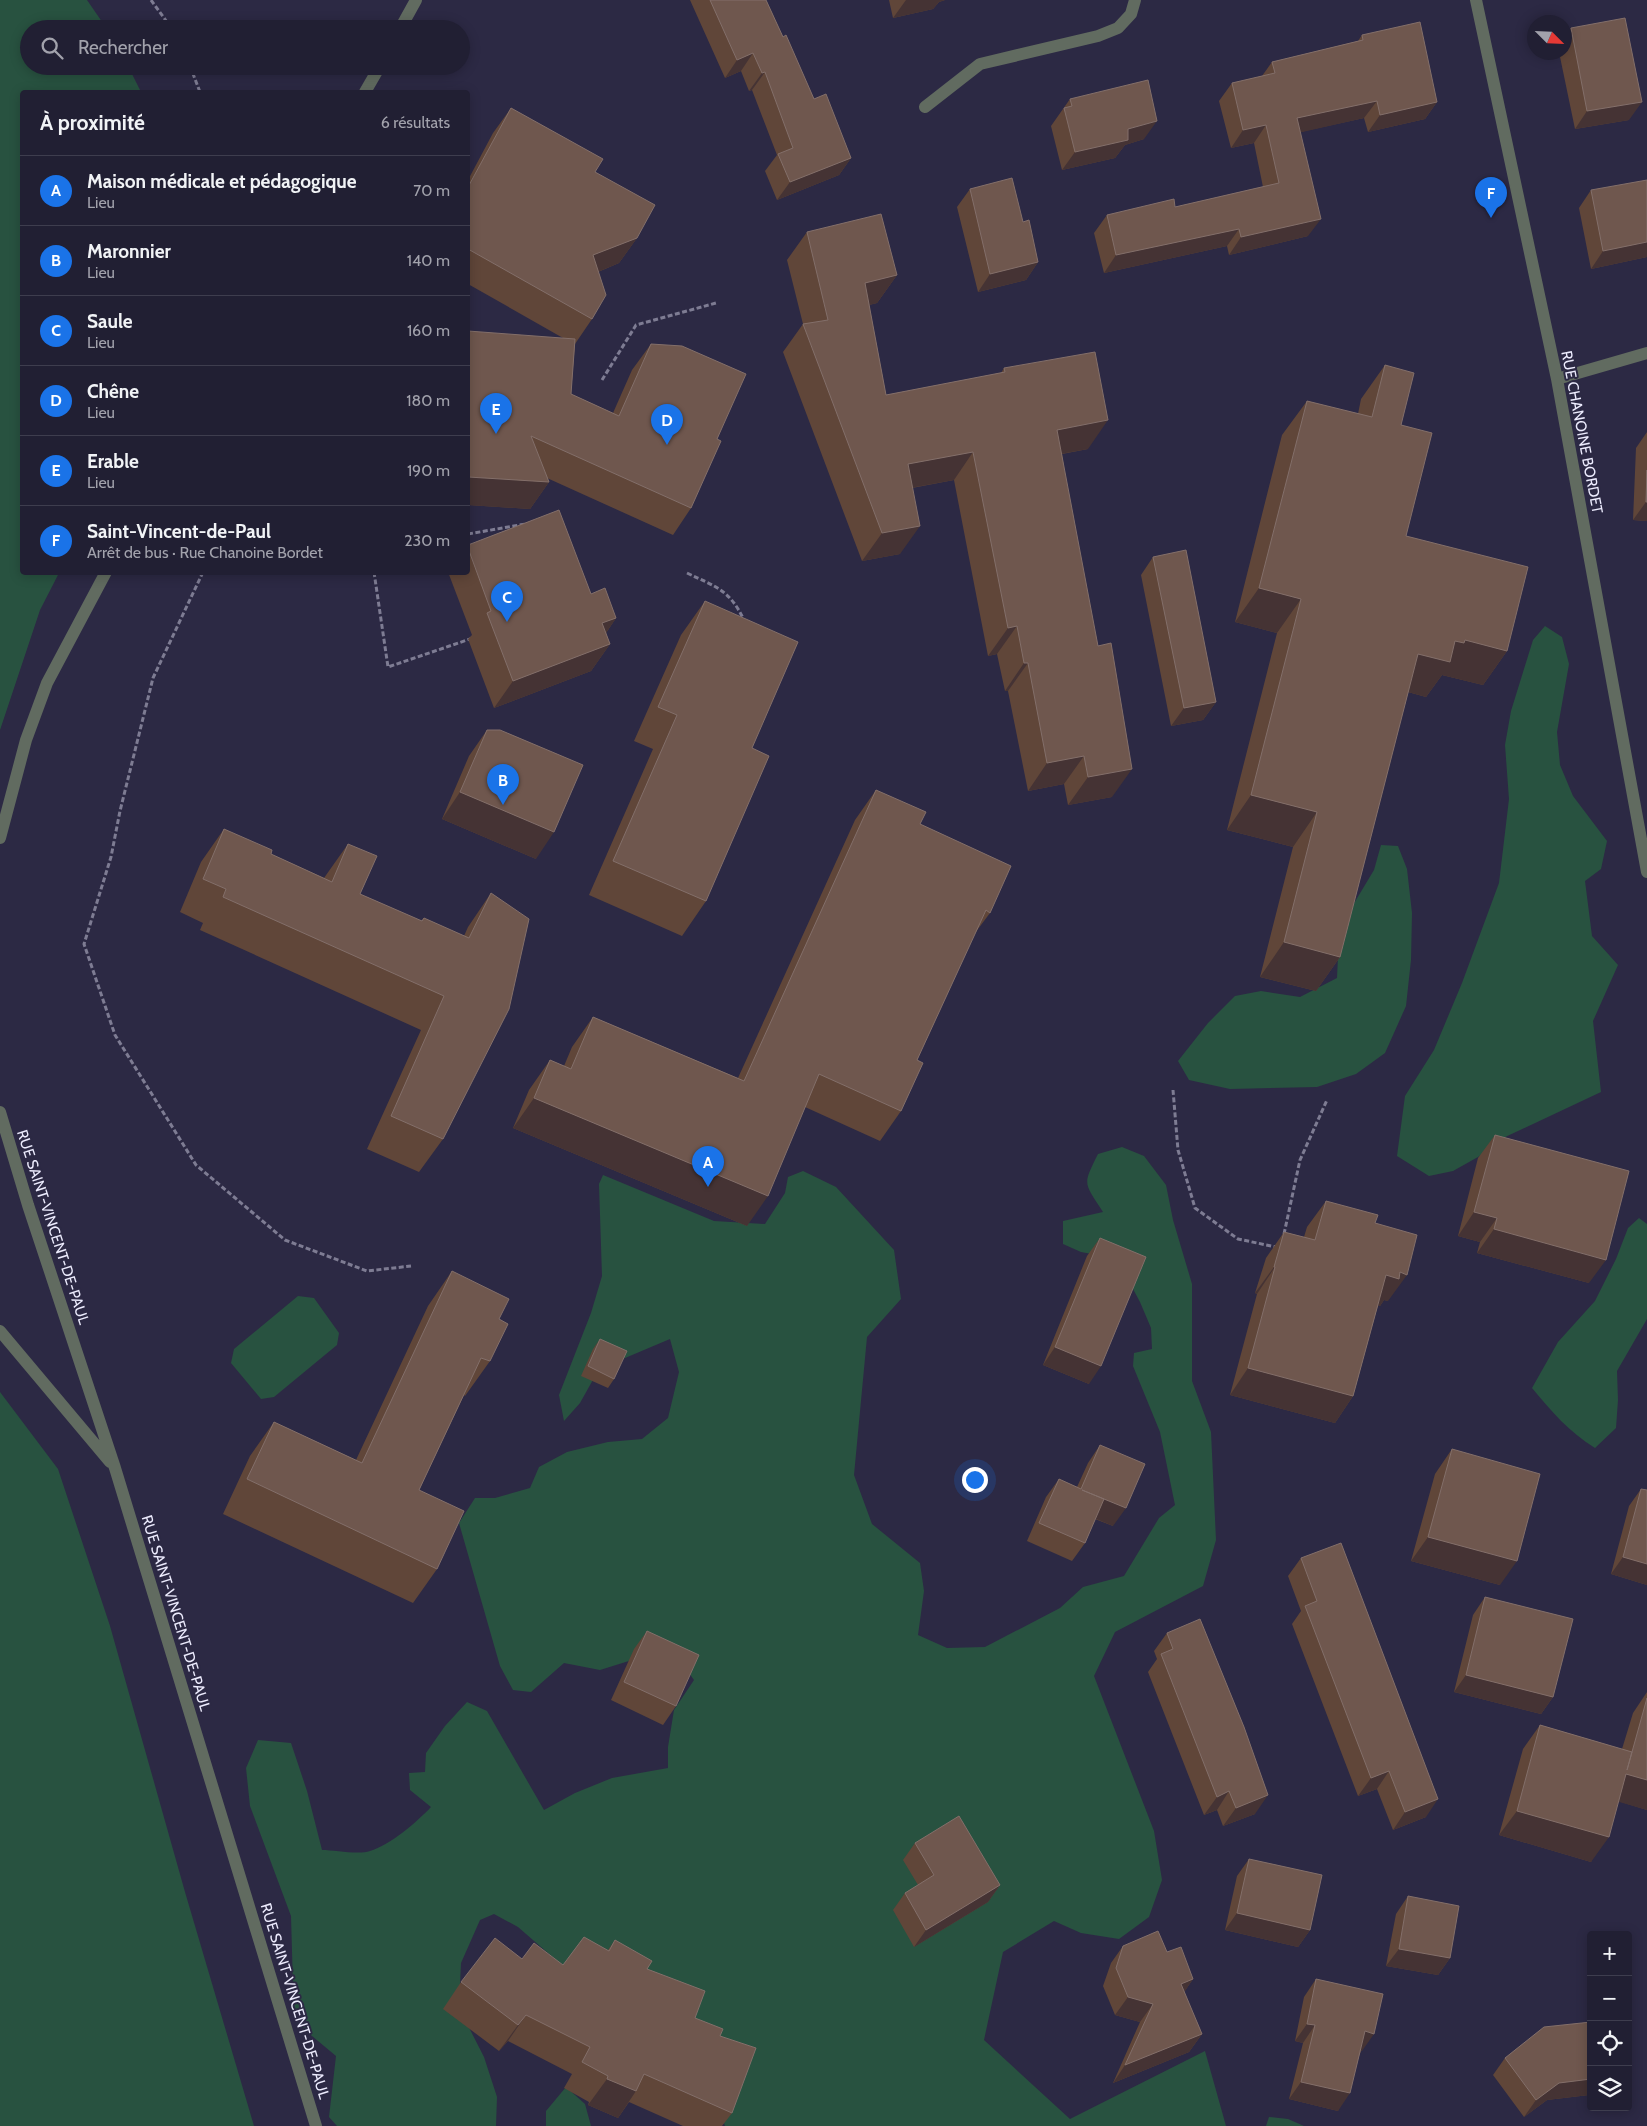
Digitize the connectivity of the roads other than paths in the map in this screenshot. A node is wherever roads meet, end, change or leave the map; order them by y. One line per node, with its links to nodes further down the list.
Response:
1 (416, 0): 4 (street)
2 (1135, 0): 7 (street)
3 (1476, 0): 9 (street, RUE CHANOINE BORDET)
4 (405, 20)
5 (375, 75): 6 (street)
6 (366, 90)
7 (925, 107)
8 (1647, 353): 9 (street)
9 (1557, 380): 12 (street, RUE CHANOINE BORDET)
10 (104, 575): 11 (street)
11 (0, 838)
12 (1647, 872)
13 (0, 1112): 15 (street, RUE SAINT-VINCENT-DE-PAUL)
14 (0, 1332): 15 (street)
15 (114, 1468): 16 (street, RUE SAINT-VINCENT-DE-PAUL)
16 (316, 2126)

